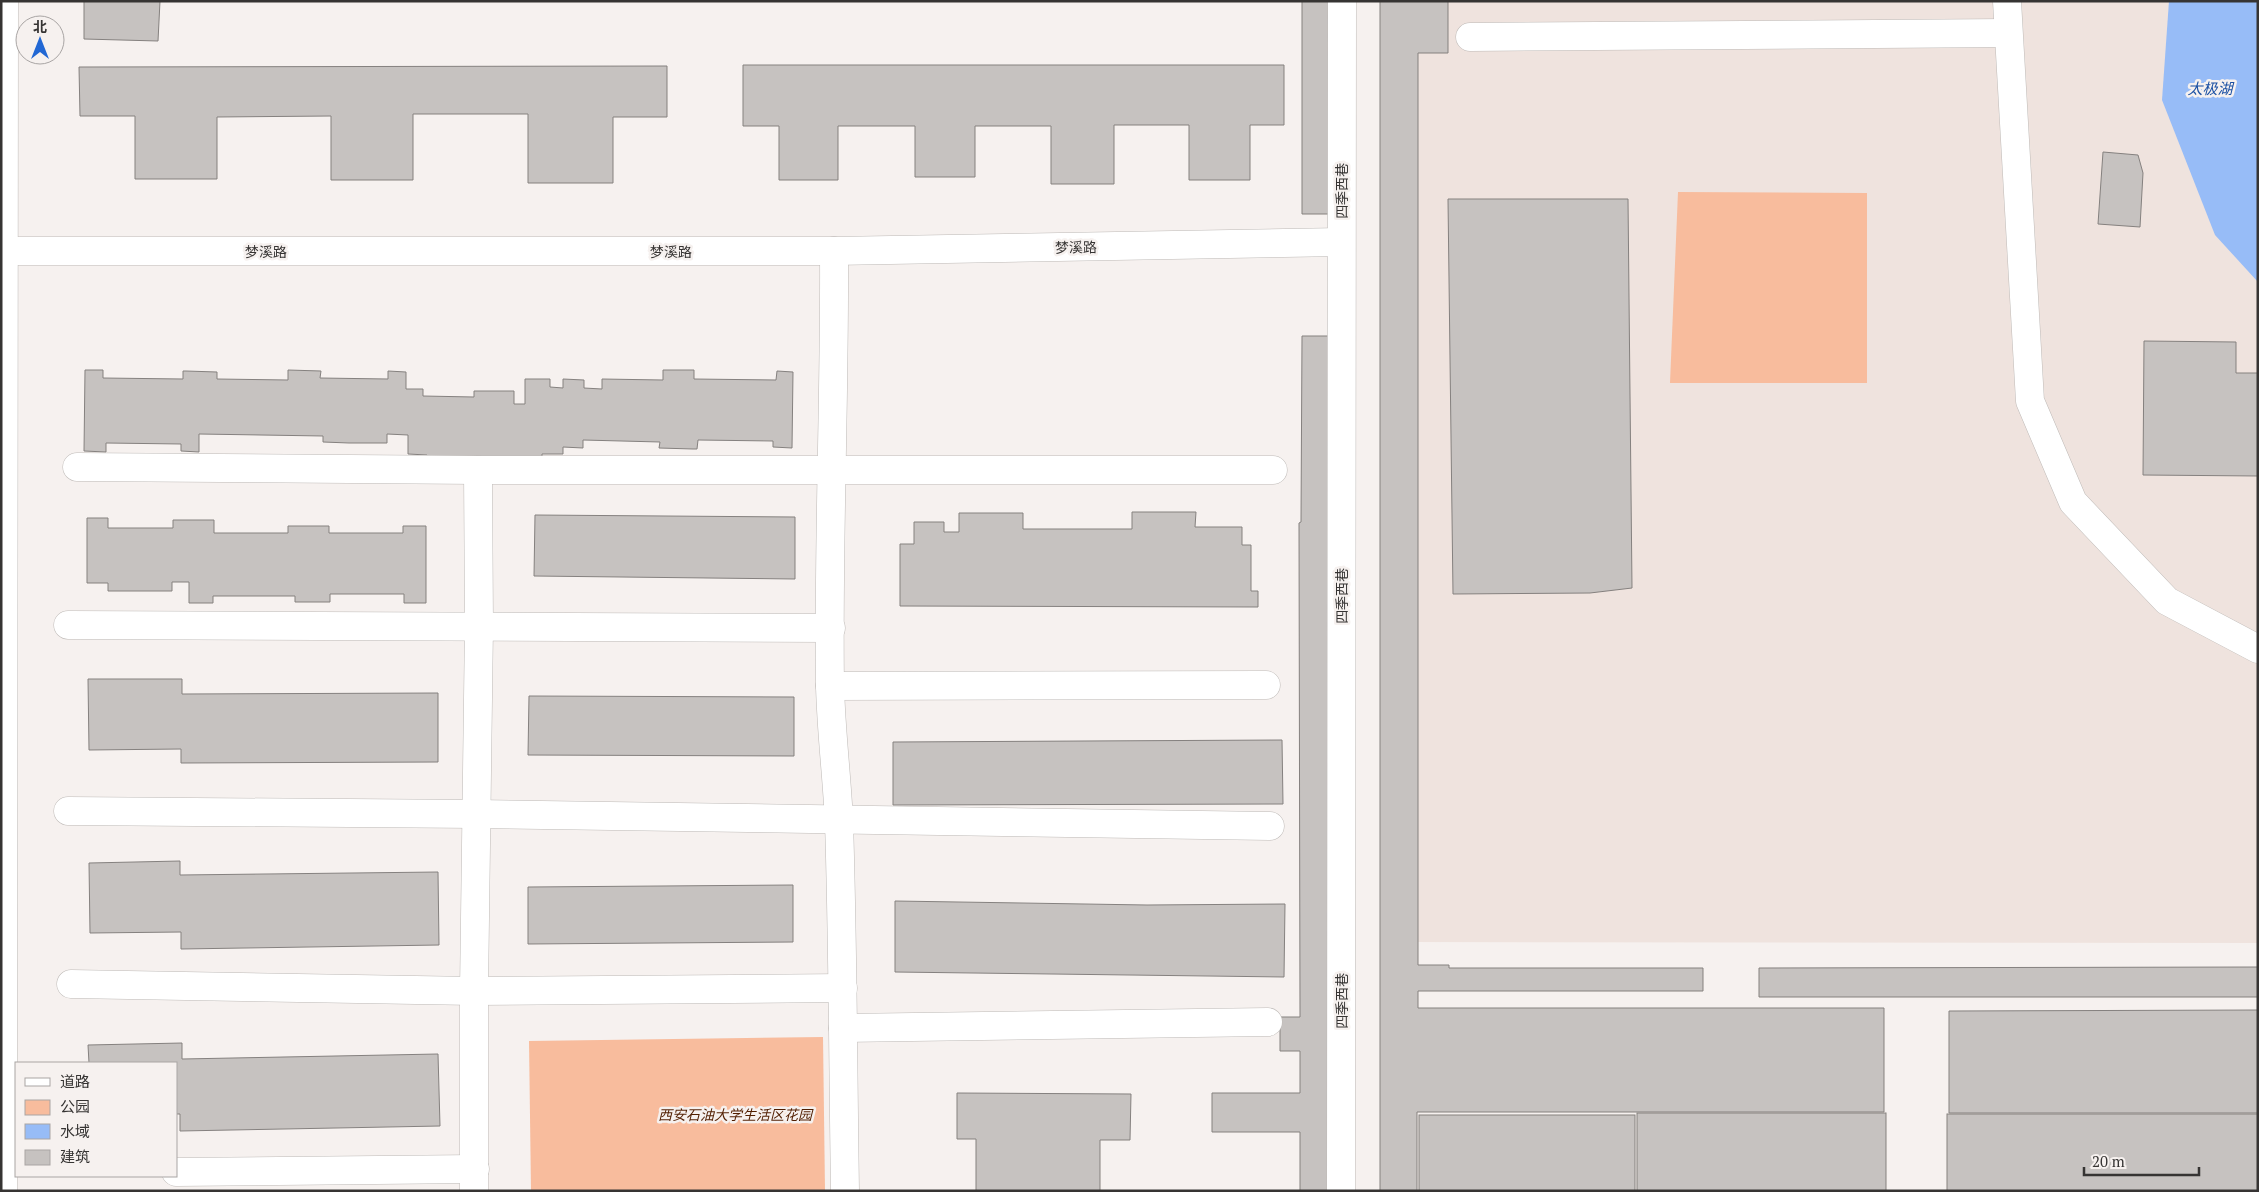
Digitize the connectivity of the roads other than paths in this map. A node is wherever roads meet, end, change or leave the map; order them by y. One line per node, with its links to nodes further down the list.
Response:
1 (4, 1): 7 (street)
2 (1342, 1): 6 (street, 四季西巷)
3 (2007, 1): 4 (street)
4 (2007, 33): 5 (street); 16 (street)
5 (1470, 37)
6 (1341, 242): 8 (street, 梦溪路); 32 (street, 四季西巷)
7 (3, 251): 8 (street, 梦溪路); 30 (street)
8 (834, 251): 10 (street)
9 (77, 467): 11 (street)
10 (831, 468): 11 (street); 12 (street); 15 (street)
11 (478, 470): 14 (street)
12 (1273, 470)
13 (68, 625): 14 (street)
14 (479, 626): 15 (street); 20 (street)
15 (831, 628): 18 (street)
16 (2258, 649)
17 (1266, 685): 18 (street)
18 (830, 686): 21 (street)
19 (68, 810): 20 (street)
20 (477, 814): 21 (street); 25 (street)
21 (839, 820): 22 (street); 24 (street)
22 (1270, 826)
23 (71, 984): 25 (street)
24 (844, 988): 25 (street); 27 (street)
25 (474, 991): 29 (street)
26 (1268, 1022): 27 (street)
27 (843, 1028): 31 (street)
28 (178, 1172): 29 (street)
29 (475, 1180)
30 (3, 1191)
31 (845, 1191)
32 (1341, 1191)

